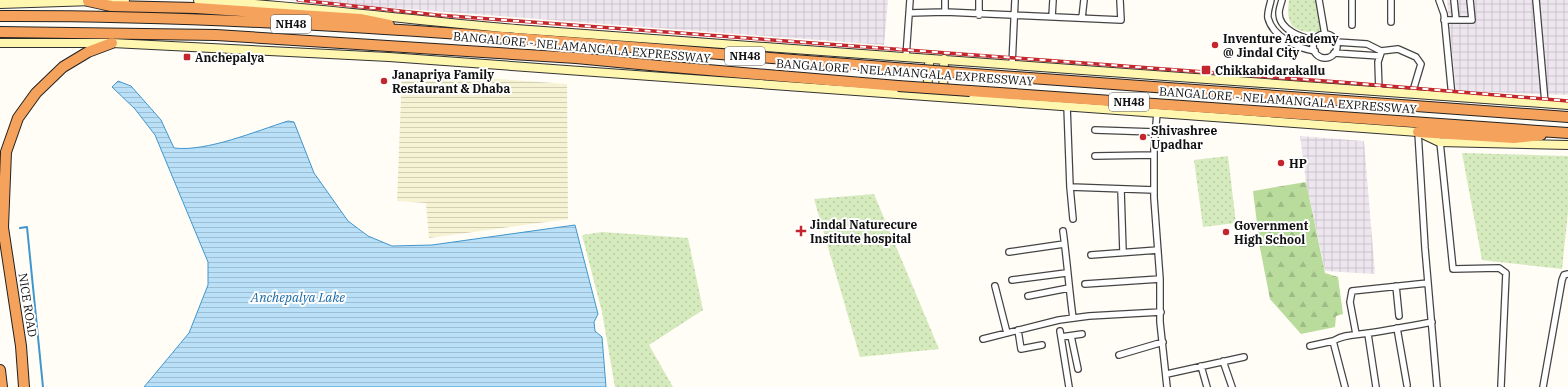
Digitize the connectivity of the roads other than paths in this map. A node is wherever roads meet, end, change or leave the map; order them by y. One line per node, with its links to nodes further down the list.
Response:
1 (125, 0): 20 (street)
2 (198, 0): 21 (street)
3 (910, 0): 24 (street)
4 (945, 0): 23 (street)
5 (979, 0): 25 (street)
6 (1015, 0): 27 (street)
7 (1052, 0): 28 (street)
8 (1084, 0): 29 (street)
9 (1120, 0): 29 (street)
10 (1271, 0): 41 (street)
11 (1282, 0): 37 (street)
12 (1319, 0): 36 (street)
13 (1352, 0): 33 (street)
14 (1391, 0): 32 (street)
15 (1439, 0): 30 (street)
16 (1454, 0): 31 (street)
17 (1470, 0): 31 (street)
18 (1536, 0): 53 (street)
19 (77, 1): 20 (street); 22 (street)
20 (88, 1): 35 (highway)
21 (276, 3): 44 (street)
22 (0, 4)
23 (945, 12): 24 (street); 25 (street)
24 (909, 13): 44 (street)
25 (979, 15): 27 (street)
26 (0, 16): 35 (highway, BANGALORE - NELAMANGALA EXPRESSWAY / NH48)
27 (1014, 16): 28 (street); 47 (street)
28 (1052, 17): 29 (street)
29 (1082, 18)
30 (1444, 20): 31 (street); 52 (street)
31 (1456, 20)
32 (1391, 22)
33 (1352, 25)
34 (0, 32): 61 (highway, BANGALORE - NELAMANGALA EXPRESSWAY / NH48, bridge)
35 (428, 32): 57 (highway, BANGALORE - NELAMANGALA EXPRESSWAY / NH48, bridge)
36 (1325, 34): 37 (street); 38 (street)
37 (1316, 40): 41 (street)
38 (1336, 42): 42 (street); 43 (street)
39 (0, 43): 40 (street)
40 (112, 43): 50 (street); 71 (highway)
41 (1315, 50): 42 (street)
42 (1334, 53): 43 (street)
43 (1381, 53): 48 (street); 49 (street)
44 (906, 57): 45 (street)
45 (930, 58): 46 (street); 50 (street)
46 (944, 59): 47 (street); 51 (street)
47 (1012, 65): 48 (street)
48 (1379, 91): 49 (street)
49 (1412, 94): 52 (street)
50 (927, 96): 51 (street)
51 (943, 96): 55 (street)
52 (1452, 97): 53 (street)
53 (1545, 104): 54 (street)
54 (1568, 105)
55 (1067, 106): 56 (street); 66 (street)
56 (1157, 113): 59 (street); 60 (street)
57 (1568, 117)
58 (1095, 130): 59 (street)
59 (1156, 132): 64 (street)
60 (1418, 132): 61 (highway); 62 (street); 82 (street)
61 (1563, 133)
62 (1440, 142): 63 (street); 114 (street)
63 (1568, 145)
64 (1154, 155): 65 (street); 68 (street)
65 (1095, 156)
66 (1070, 187): 67 (street); 70 (street)
67 (1122, 190): 68 (street); 76 (street)
68 (1154, 190): 74 (street)
69 (0, 210): 71 (highway)
70 (1073, 219)
71 (3, 227): 116 (highway, NICE ROAD)
72 (1063, 231): 73 (street)
73 (1064, 244): 75 (street); 78 (street)
74 (1158, 250): 76 (street); 80 (street)
75 (1009, 252)
76 (1123, 252): 77 (street)
77 (1091, 255)
78 (1066, 273): 81 (street); 86 (street)
79 (1568, 274): 124 (street)
80 (1160, 279): 83 (street); 88 (street)
81 (1012, 280)
82 (1428, 283): 85 (street); 91 (street)
83 (1085, 284)
84 (995, 286): 95 (street)
85 (1396, 286): 89 (street); 97 (street)
86 (1069, 288): 87 (street); 90 (street)
87 (1028, 296)
88 (1161, 312): 90 (street); 102 (street)
89 (1399, 316)
90 (1073, 318): 93 (street)
91 (1432, 322): 92 (street); 123 (street)
92 (1397, 328): 98 (street); 113 (street)
93 (1018, 330): 95 (street); 104 (street)
94 (1060, 331): 100 (street)
95 (1007, 333): 101 (street)
96 (1082, 334): 99 (street)
97 (1356, 334): 98 (street); 103 (street)
98 (1368, 334): 122 (street)
99 (1071, 336): 100 (street); 110 (street)
100 (1061, 338): 117 (street)
101 (983, 339)
102 (1163, 342): 106 (street); 112 (street)
103 (1333, 342): 105 (street); 121 (street)
104 (1042, 345)
105 (1310, 346)
106 (1119, 355)
107 (1244, 357): 108 (street)
108 (1223, 361): 109 (street); 120 (street)
109 (1201, 366): 112 (street); 119 (street)
110 (1078, 369)
111 (0, 370): 115 (highway)
112 (1166, 374): 118 (street)
113 (1407, 386)
114 (1501, 386)
115 (2, 387)
116 (24, 387)
117 (1069, 387)
118 (1167, 387)
119 (1208, 387)
120 (1232, 387)
121 (1345, 387)
122 (1376, 387)
123 (1437, 387)
124 (1543, 387)

